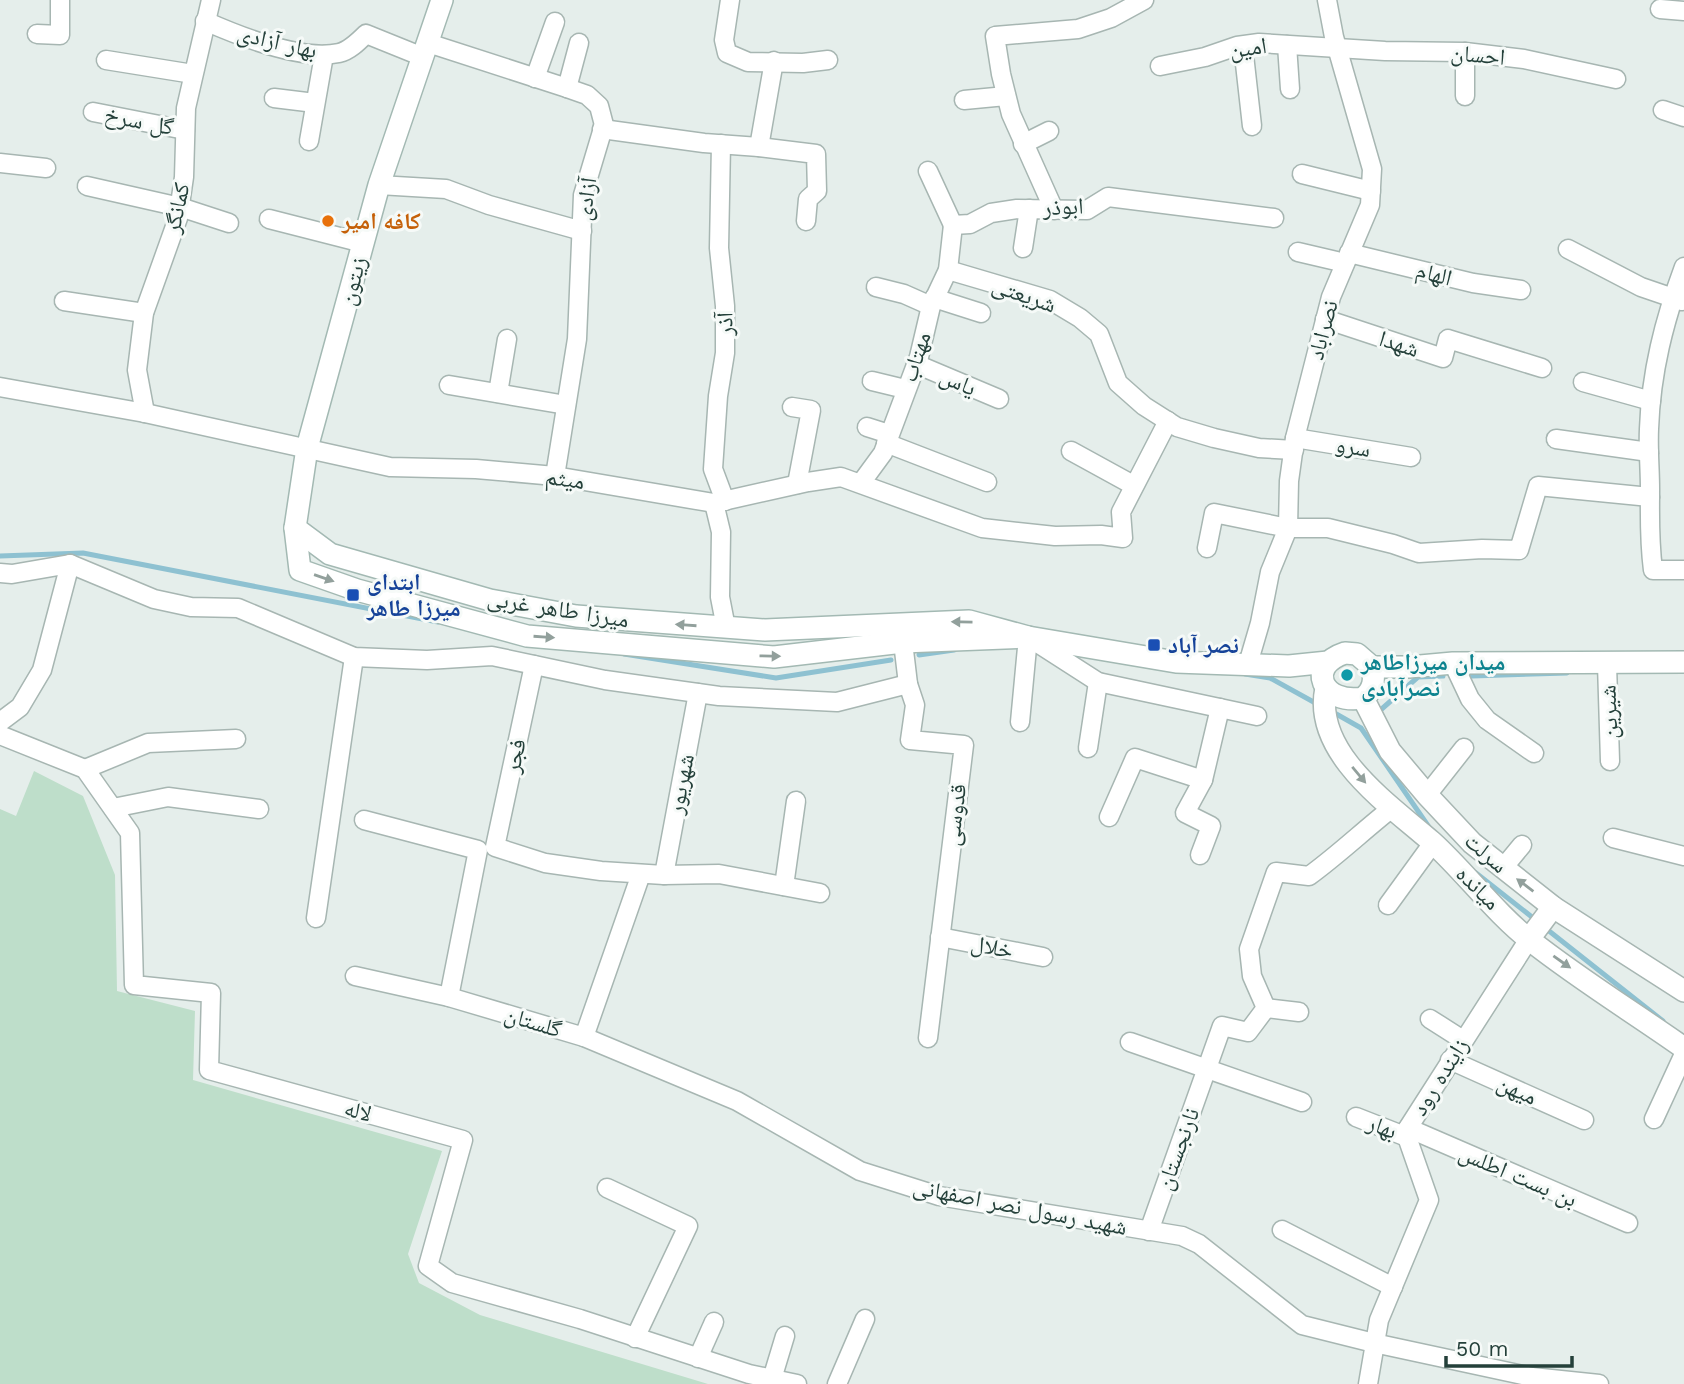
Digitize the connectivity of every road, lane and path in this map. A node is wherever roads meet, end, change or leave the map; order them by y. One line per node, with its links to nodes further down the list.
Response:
1 (60, 0): 11 (street)
2 (211, 0): 9 (street, کمانگر)
3 (442, 0): 16 (main road, زیتون)
4 (730, 0): 21 (street)
5 (1144, 0): 28 (street)
6 (1327, 0): 15 (street, نصراباد)
7 (1660, 9): 8 (street)
8 (1684, 11)
9 (205, 21): 18 (street, بهار آزادی); 23 (street, کمانگر)
10 (555, 23): 24 (street)
11 (37, 34)
12 (579, 43): 26 (street)
13 (1287, 45): 14 (street, امین); 15 (street, امین); 27 (street)
14 (1244, 46): 22 (street, امین); 36 (street)
15 (1337, 48): 17 (street, احسان); 50 (street, نصراباد)
16 (426, 50): 18 (street, بهار آزادی); 24 (street); 48 (main road, زیتون)
17 (1465, 52): 25 (street, احسان); 29 (street)
18 (324, 55): 32 (street)
19 (828, 60): 21 (street)
20 (106, 61): 23 (street)
21 (774, 61): 43 (street)
22 (1160, 66)
23 (193, 74): 38 (street, کمانگر)
24 (535, 78): 26 (street)
25 (1616, 79)
26 (568, 88): 37 (street)
27 (1290, 89)
28 (1006, 96): 31 (street); 42 (street)
29 (1465, 96)
30 (274, 98): 32 (street)
31 (964, 100)
32 (315, 103): 40 (street)
33 (1662, 110): 35 (street)
34 (93, 112): 38 (street, گل سرخ)
35 (1684, 117)
36 (1252, 126)
37 (602, 129): 41 (street); 59 (street, آزادی)
38 (185, 130): 51 (street, کمانگر)
39 (1049, 131): 42 (street)
40 (309, 141)
41 (721, 144): 43 (street); 104 (street, آذر)
42 (1023, 144): 53 (street)
43 (759, 147): 56 (street)
44 (0, 163): 45 (street)
45 (46, 168)
46 (928, 171): 58 (street)
47 (1302, 174): 50 (street)
48 (379, 185): 59 (street); 60 (main road, زیتون)
49 (87, 186): 51 (street)
50 (1371, 191): 64 (street, نصراباد)
51 (180, 207): 57 (street); 72 (street, کمانگر)
52 (1029, 209): 53 (street, ابوذر); 58 (street, ابوذر); 61 (street)
53 (1054, 210): 54 (street, ابوذر)
54 (1274, 218)
55 (269, 219): 60 (street)
56 (806, 221)
57 (229, 223)
58 (953, 225): 66 (street, مهتاب)
59 (582, 231): 86 (street, آزادی)
60 (363, 243): 94 (main road, زیتون)
61 (1023, 248)
62 (1568, 249): 69 (street)
63 (1298, 252): 64 (street, الهام)
64 (1347, 258): 68 (street, الهام); 74 (street, نصراباد)
65 (1684, 267): 69 (street)
66 (948, 270): 71 (street, مهتاب); 89 (street, شریعتی)
67 (876, 287): 71 (street)
68 (1521, 290)
69 (1678, 300): 85 (street)
70 (64, 301): 72 (street)
71 (933, 302): 73 (street); 76 (street, مهتاب)
72 (144, 313): 88 (street, کمانگر)
73 (981, 313)
74 (1325, 319): 77 (street, شهدا); 93 (street, نصراباد)
75 (507, 340): 83 (street)
76 (916, 364): 82 (street, مهتاب); 84 (street, یاس)
77 (1542, 368)
78 (872, 381): 82 (street)
79 (1583, 382): 85 (street)
80 (449, 385): 83 (street)
81 (0, 387): 88 (street, میثم)
82 (905, 389): 91 (street, مهتاب)
83 (498, 393): 86 (street)
84 (999, 399)
85 (1651, 401): 96 (street)
86 (566, 405): 98 (street, آزادی)
87 (792, 407): 101 (street)
88 (145, 413): 94 (street, میثم)
89 (1168, 421): 93 (street, شریعتی); 102 (street)
90 (867, 426): 91 (street)
91 (888, 439): 99 (street); 100 (street, مهتاب)
92 (1556, 439): 96 (street)
93 (1295, 444): 97 (street, سرو); 105 (street, نصراباد)
94 (307, 448): 98 (street, میثم); 106 (main road, زیتون)
95 (1071, 451): 102 (street)
96 (1649, 452): 103 (street)
97 (1411, 457)
98 (555, 476): 104 (street, میثم)
99 (987, 482)
100 (861, 483): 101 (street, میثم); 102 (street, میثم)
101 (797, 484): 104 (street, میثم)
102 (1133, 485)
103 (1650, 497): 105 (street); 109 (street)
104 (719, 502): 111 (street, آذر)
105 (1288, 527): 107 (street); 117 (street, نصراباد)
106 (295, 528): 111 (main road, میرزا طاهر غربی, one-way to 106); 113 (main road, میرزا طاهر غربی, one-way to 113)
107 (1207, 548)
108 (70, 564): 110 (street); 114 (street); 129 (street)
109 (1684, 570)
110 (0, 573)
111 (726, 628): 112 (main road, میرزا طاهر غربی, one-way to 111)
112 (1028, 637): 113 (main road, میرزا طاهر غربی); 117 (main road, میرزا طاهر غربی); 122 (street); 130 (street)
113 (903, 642): 123 (street, قدوسی)
114 (354, 657): 119 (street); 157 (street)
115 (1684, 662): 118 (main road, میرزا طاهر غربی)
116 (1452, 663): 118 (main road, میرزا طاهر غربی); 121 (main road, میرزا طاهر غربی); 135 (street)
117 (1248, 664): 124 (main road, میرزا طاهر غربی)
118 (1607, 664): 136 (street, شیرین)
119 (534, 665): 125 (street); 152 (street, فجر)
120 (1372, 667): 121 (main road, میرزا طاهر غربی); 124 (main road, میرزا طاهر غربی); 126 (main road)
121 (1409, 667): 126 (main road, میرزا طاهر غربی)
122 (1098, 682): 127 (street); 133 (street)
123 (908, 684): 125 (street); 159 (street, قدوسی)
124 (1325, 689): 126 (main road, میرزا طاهر غربی); 142 (main road, میانده, one-way to 142)
125 (698, 693): 153 (street, شهریور)
126 (1367, 694): 139 (main road, سرلت)
127 (1220, 708): 128 (street); 138 (street)
128 (1257, 716)
129 (0, 722)
130 (1020, 722)
131 (0, 735): 137 (street)
132 (236, 739): 137 (street)
133 (1088, 748)
134 (1464, 748): 139 (street)
135 (1534, 753)
136 (1610, 761)
137 (85, 769): 141 (street, لاله)
138 (1203, 780): 144 (street); 149 (street)
139 (1427, 795): 151 (main road, سرلت)
140 (796, 801): 154 (street)
141 (113, 808): 143 (street); 188 (street, لاله)
142 (1392, 808): 147 (main road, میانده); 164 (street)
143 (259, 809)
144 (1109, 817)
145 (364, 820): 163 (street)
146 (1614, 838): 150 (street)
147 (1433, 843): 156 (street); 158 (main road, میانده)
148 (1522, 845): 151 (street)
149 (1200, 855)
150 (1684, 856)
151 (1503, 868): 158 (main road, سرلت, one-way to 151)
152 (641, 874): 153 (street); 167 (street, گلستان)
153 (664, 875): 154 (street)
154 (784, 886): 155 (street)
155 (820, 893)
156 (1388, 905)
157 (316, 918)
158 (1541, 924): 162 (main road, سرلت); 169 (street, زاینده رود); 171 (main road, میانده, one-way to 171)
159 (940, 937): 160 (street, خلال); 168 (street, قدوسی)
160 (1043, 957)
161 (355, 976): 163 (street, گلستان)
162 (1684, 991)
163 (449, 997): 167 (street, گلستان)
164 (1266, 1008): 165 (street); 174 (street, نارنجستان)
165 (1299, 1012)
166 (1430, 1019): 169 (street)
167 (584, 1037): 183 (street, شهید رسول نصر اصفهانی)
168 (928, 1038)
169 (1463, 1041): 173 (street, زاینده رود)
170 (1130, 1042): 174 (street)
171 (1684, 1048)
172 (1684, 1054): 177 (street)
173 (1451, 1060): 178 (street, میهن); 179 (street, زاینده رود)
174 (1207, 1067): 175 (street); 183 (street, نارنجستان)
175 (1302, 1102)
176 (1356, 1117): 179 (street, بهار)
177 (1654, 1119)
178 (1584, 1120)
179 (1407, 1133): 181 (street, بن بست اطلس); 184 (street, زاینده رود)
180 (607, 1188): 188 (street)
181 (1628, 1223)
182 (1282, 1230): 184 (street)
183 (1149, 1231): 189 (street, شهید رسول نصر اصفهانی)
184 (1393, 1287): 189 (street, زاینده رود)
185 (865, 1319): 193 (street)
186 (714, 1322): 190 (street)
187 (785, 1336): 191 (street)
188 (635, 1338): 190 (street, لاله)
189 (1374, 1343): 194 (street, زاینده رود); 195 (street, شهید رسول نصر اصفهانی)
190 (698, 1358): 191 (street, لاله)
191 (772, 1379): 192 (street, لاله)
192 (797, 1384)
193 (837, 1384)
194 (1368, 1384)
195 (1599, 1384)

